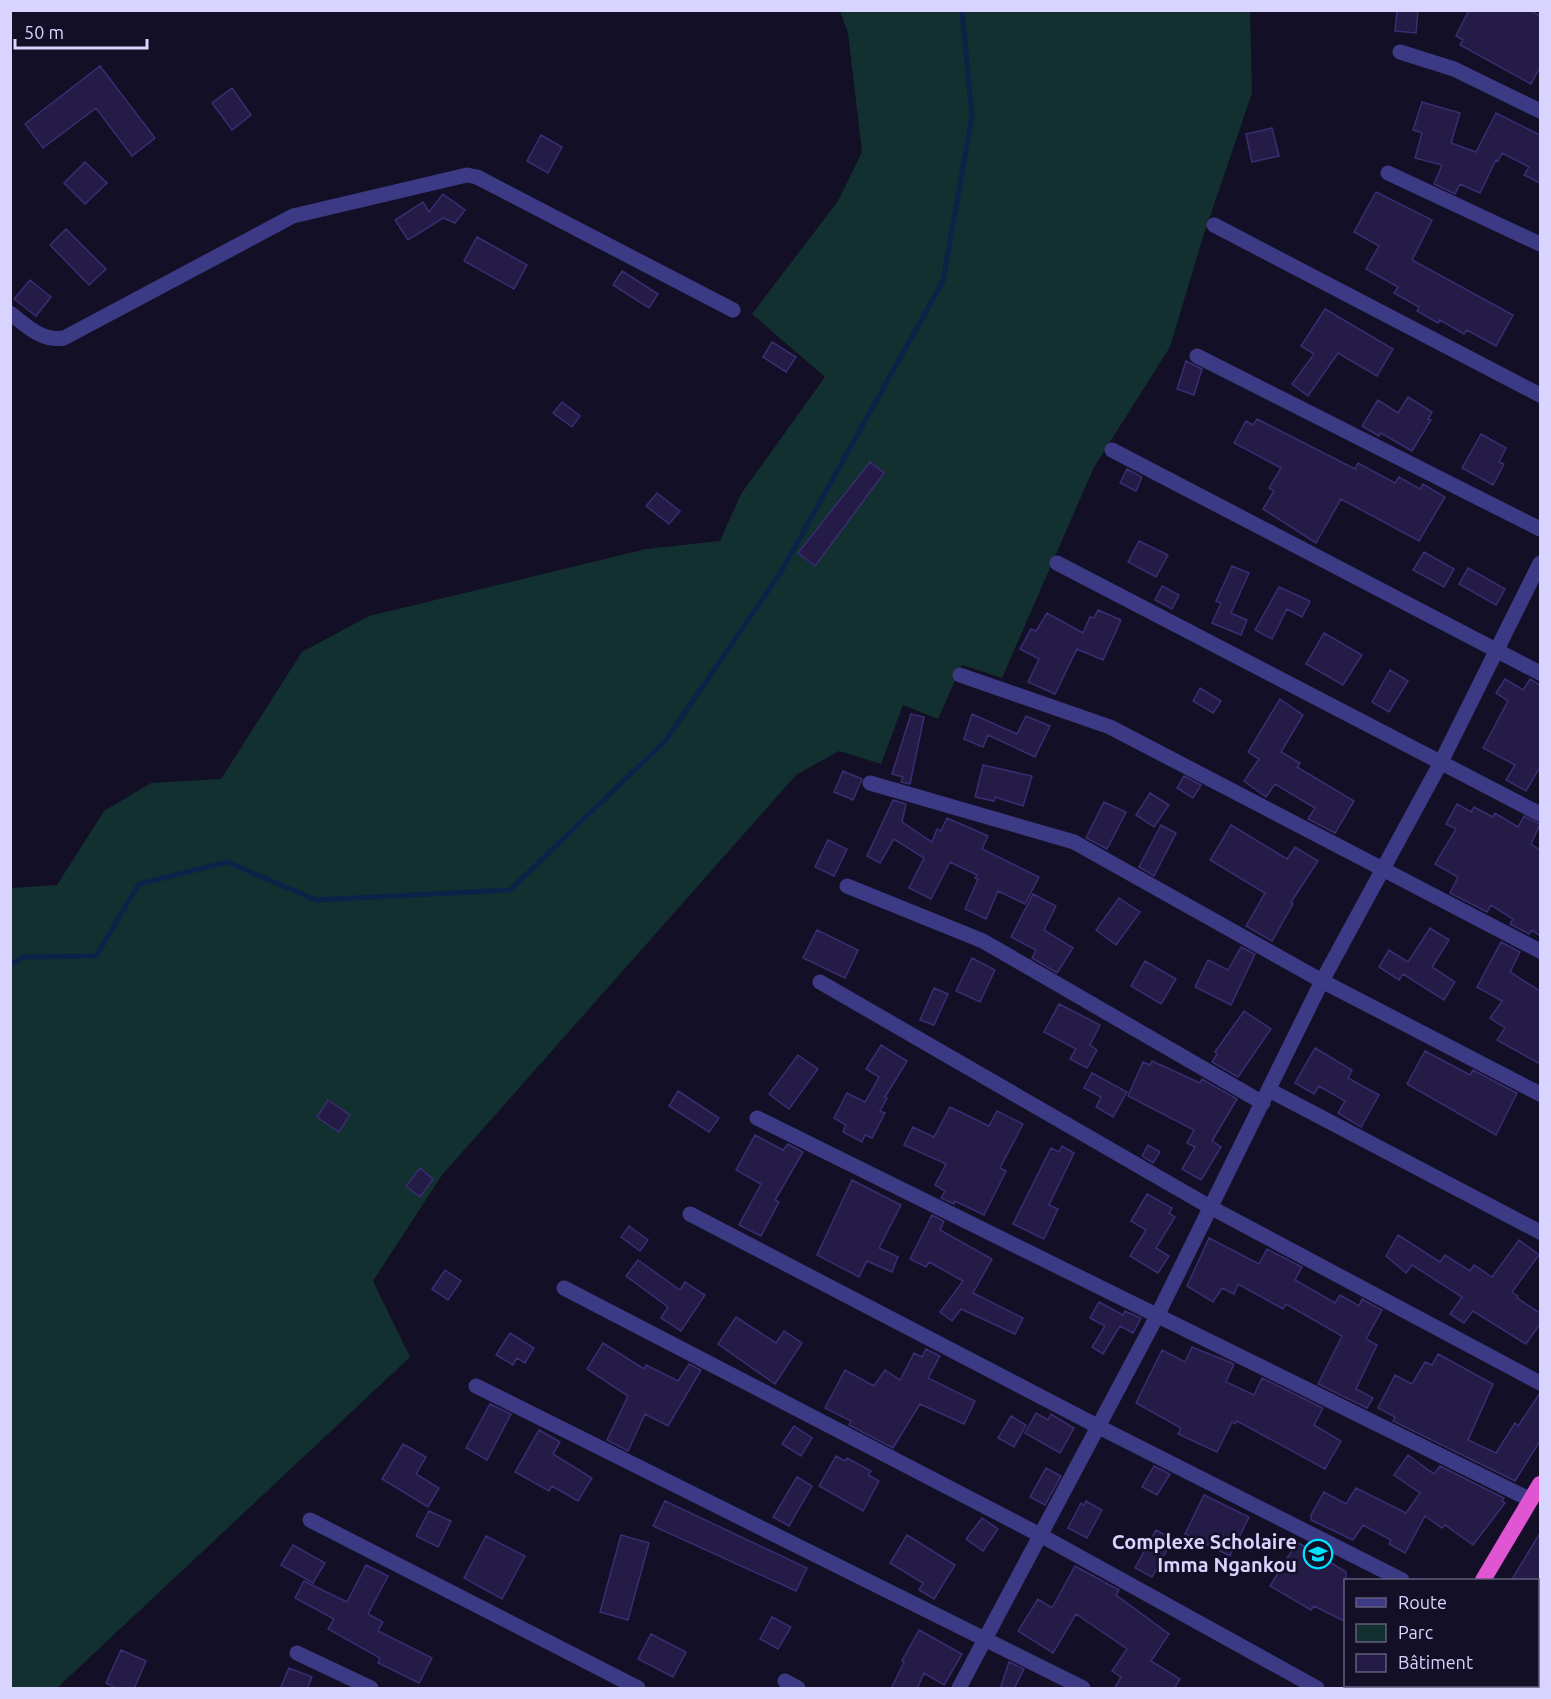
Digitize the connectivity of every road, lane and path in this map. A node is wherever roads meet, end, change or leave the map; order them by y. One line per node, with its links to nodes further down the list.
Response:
1 (1400, 52): 2 (street)
2 (1540, 111)
3 (1388, 173): 5 (street)
4 (1214, 225): 9 (street)
5 (1540, 244)
6 (733, 310): 7 (street)
7 (10, 313)
8 (1197, 356): 11 (street)
9 (1540, 395)
10 (1112, 450): 14 (street)
11 (1540, 529)
12 (1057, 563): 17 (street)
13 (1540, 563): 14 (street)
14 (1496, 650): 15 (street); 17 (street)
15 (1540, 673)
16 (960, 675): 20 (street)
17 (1440, 764): 19 (street); 20 (street)
18 (870, 783): 23 (street)
19 (1540, 814)
20 (1383, 869): 22 (street); 23 (street)
21 (847, 886): 26 (street)
22 (1540, 951)
23 (1322, 981): 25 (street); 26 (street)
24 (820, 982): 28 (street)
25 (1540, 1094)
26 (1266, 1097): 28 (street); 30 (street)
27 (757, 1118): 32 (street)
28 (1210, 1207): 32 (street); 33 (street)
29 (690, 1214): 35 (street)
30 (1540, 1232)
31 (564, 1288): 39 (street)
32 (1157, 1316): 35 (street); 37 (street)
33 (1540, 1383)
34 (476, 1386): 42 (street)
35 (1099, 1427): 39 (street); 41 (street)
36 (1540, 1484): 37 (highway)
37 (1531, 1500): 40 (highway)
38 (310, 1520): 45 (street)
39 (1042, 1536): 42 (street); 48 (street)
40 (1489, 1578)
41 (1398, 1579)
42 (984, 1640): 46 (street); 47 (street)
43 (297, 1653): 44 (street)
44 (371, 1689)
45 (638, 1689)
46 (959, 1689)
47 (1083, 1689)
48 (1317, 1689)

